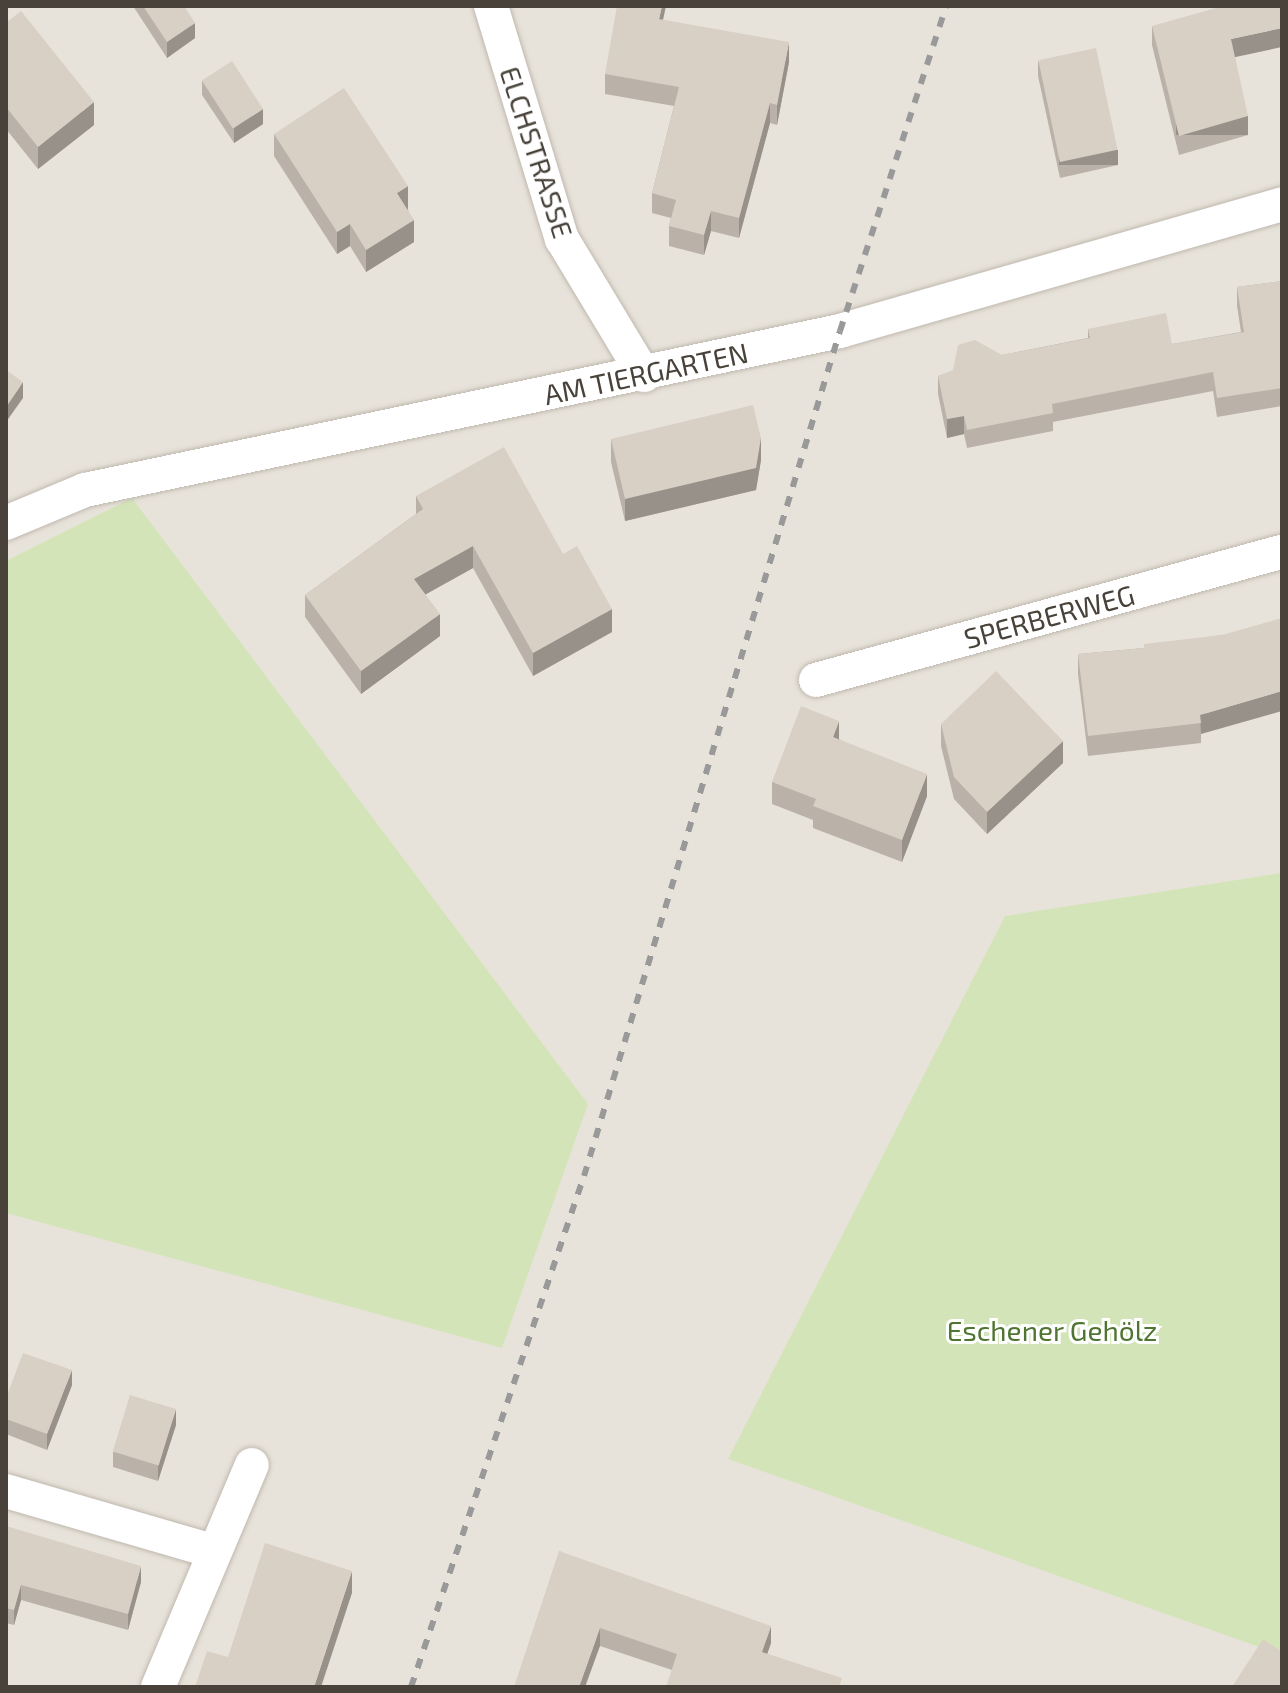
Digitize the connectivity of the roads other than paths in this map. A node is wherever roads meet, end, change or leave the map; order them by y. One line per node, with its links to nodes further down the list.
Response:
1 (491, 6): 3 (street, ELCHSTRASSE)
2 (1282, 204): 3 (street, AM TIERGARTEN)
3 (644, 375): 4 (street, AM TIERGARTEN)
4 (6, 523)
5 (1282, 552): 6 (street, SPERBERWEG)
6 (816, 680)
7 (252, 1465): 9 (street)
8 (6, 1491): 9 (street)
9 (213, 1551): 10 (street)
10 (158, 1687)

